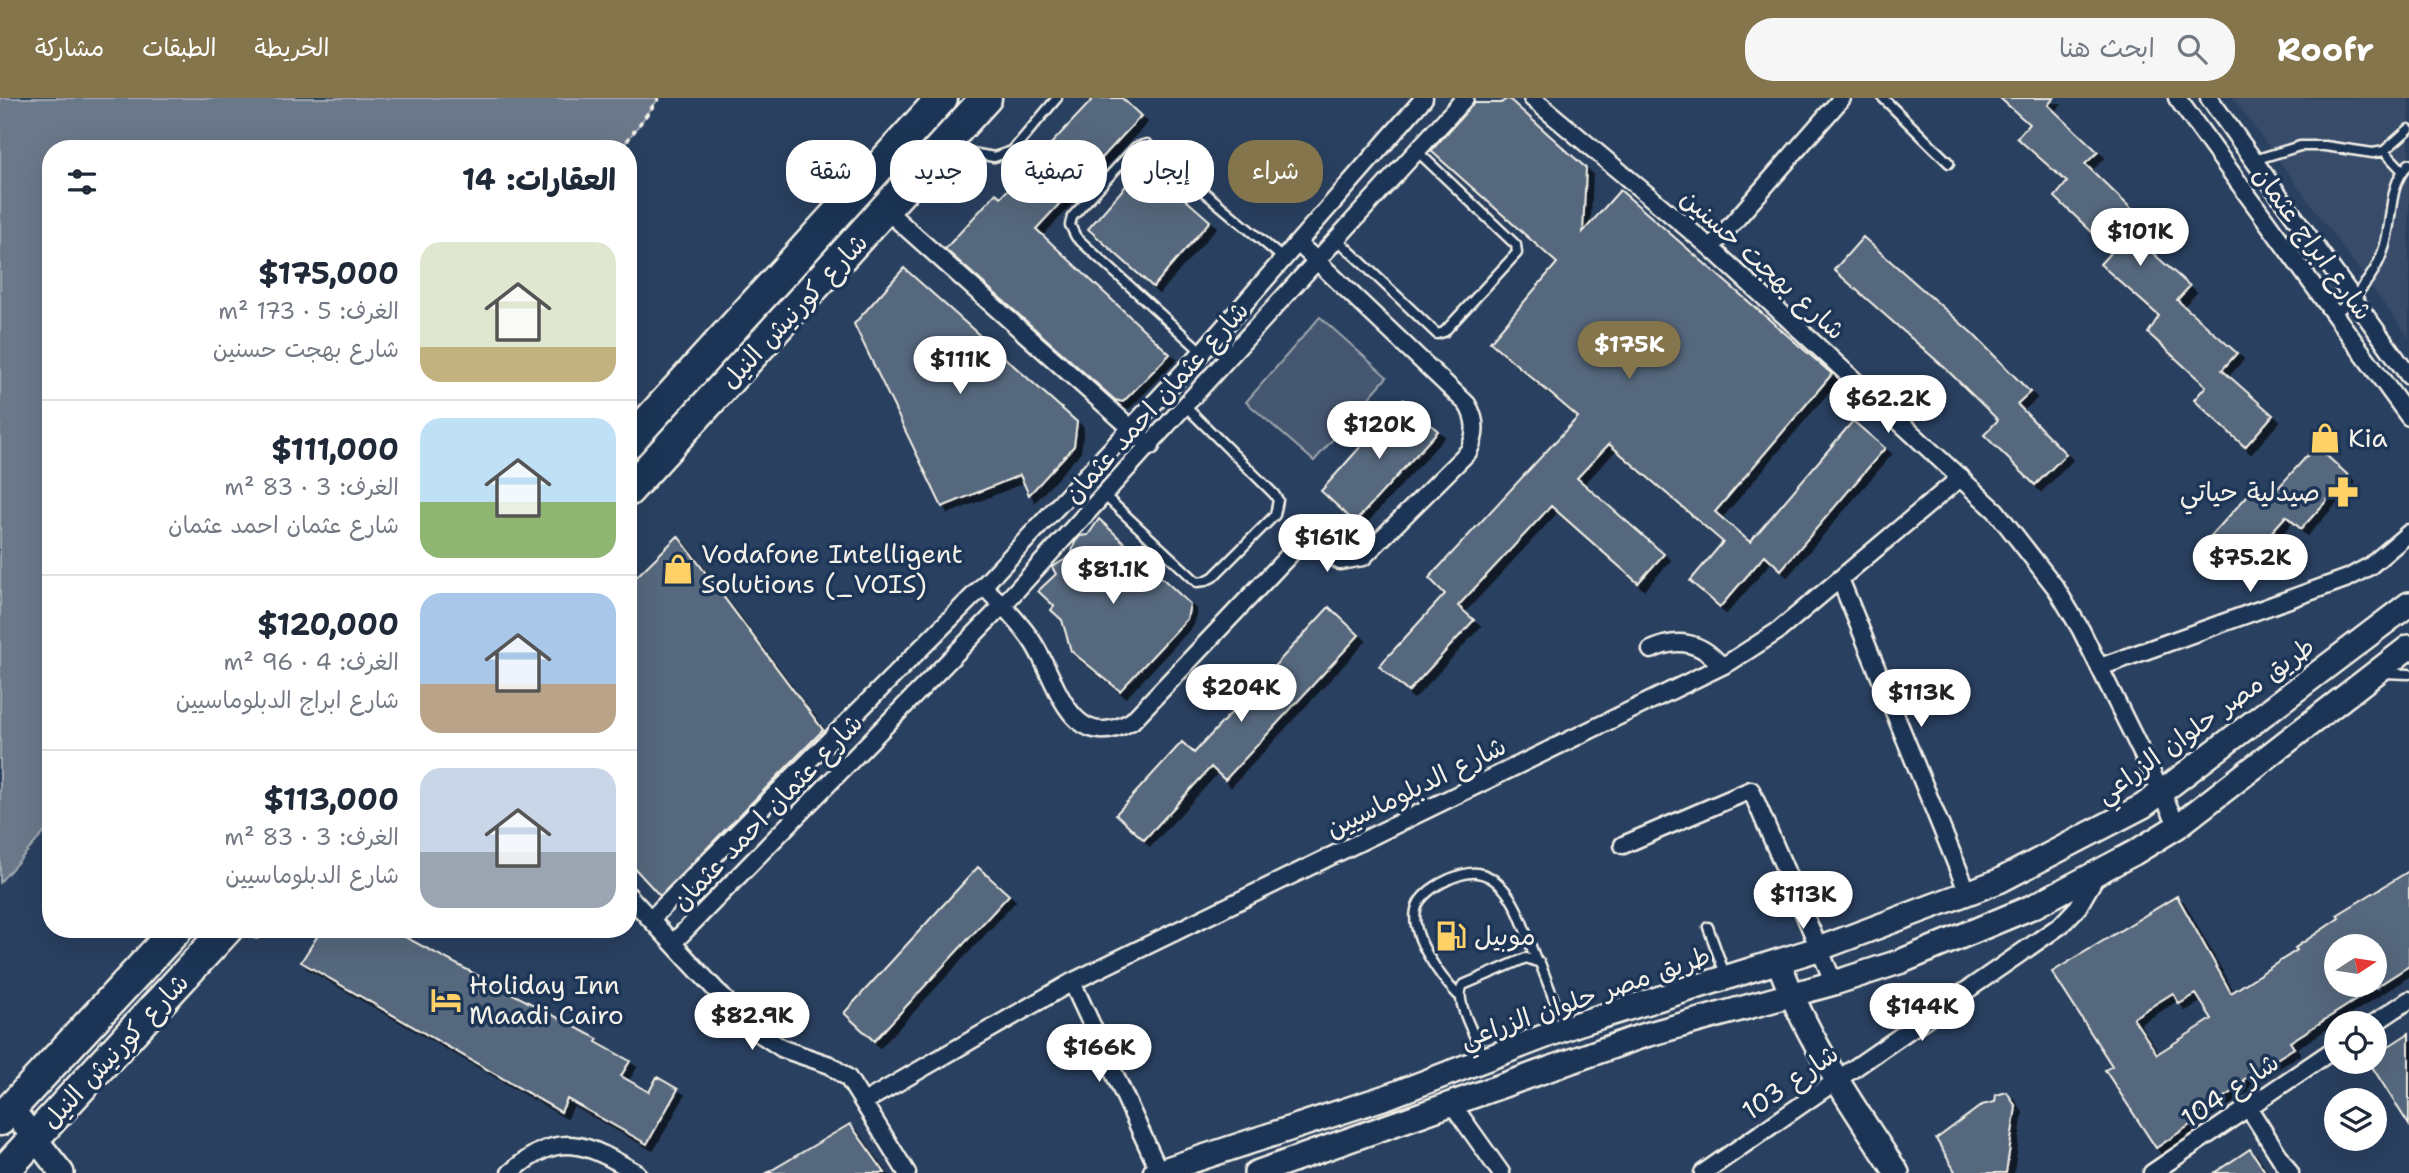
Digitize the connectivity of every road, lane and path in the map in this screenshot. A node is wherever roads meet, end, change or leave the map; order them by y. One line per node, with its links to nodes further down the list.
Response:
1 (659, 98): 13 (path)
2 (942, 98): 35 (highway, شارع كورنيش النيل)
3 (986, 98): 14 (highway, شارع كورنيش النيل)
4 (1057, 98): 17 (lane)
5 (1423, 98): 24 (street, شارع عثمان احمد عثمان)
6 (1465, 98): 16 (street, شارع عثمان احمد عثمان)
7 (1532, 98): 25 (street, شارع بهجت حسنين)
8 (1842, 98): 25 (street)
9 (1883, 98): 19 (lane)
10 (2177, 98): 29 (street, شارع ابراج عثمان)
11 (2209, 98): 18 (street, شارع ابراج عثمان)
12 (2409, 129): 15 (lane)
13 (628, 140)
14 (948, 140)
15 (2385, 151): 18 (lane); 20 (lane)
16 (1418, 152): 23 (street, شارع عثمان احمد عثمان); 23 (lane)
17 (987, 153)
18 (2254, 160): 28 (street, شارع ابراج عثمان)
19 (1949, 163)
20 (2406, 167): 28 (lane)
21 (892, 203): 22 (highway, شارع كورنيش النيل)
22 (886, 210): 34 (street); 38 (highway, شارع كورنيش النيل)
23 (1337, 239): 27 (street, شارع عثمان احمد عثمان)
24 (1299, 244): 26 (street, شارع عثمان احمد عثمان); 27 (street)
25 (1711, 248): 37 (street, شارع بهجت حسنين)
26 (1285, 260): 30 (street, شارع عثمان احمد عثمان); 30 (lane)
27 (1317, 260): 32 (street, شارع عثمان احمد عثمان); 44 (street)
28 (2353, 299): 29 (lane); 31 (street, شارع ابراج عثمان)
29 (2334, 315): 33 (street, شارع ابراج عثمان)
30 (1202, 352): 34 (street, شارع عثمان احمد عثمان)
31 (2409, 376)
32 (1186, 407): 36 (street, شارع عثمان احمد عثمان); 39 (lane)
33 (2409, 418)
34 (1131, 429): 36 (street); 42 (street, شارع عثمان احمد عثمان)
35 (637, 433)
36 (1151, 446): 39 (street, شارع عثمان احمد عثمان)
37 (1961, 477): 41 (street, شارع الدبلوماسيين); 48 (street, شارع بهجت حسنين)
38 (637, 481)
39 (1105, 496): 44 (street, شارع عثمان احمد عثمان)
40 (2409, 533): 48 (street)
41 (1840, 579): 47 (street, شارع الدبلوماسيين); 57 (street)
42 (983, 586): 44 (street); 51 (street, شارع عثمان احمد عثمان)
43 (2409, 604): 53 (main road, طريق مصر حلوان الزراعي)
44 (1003, 605): 52 (street, شارع عثمان احمد عثمان)
45 (2409, 647): 49 (main road, طريق مصر حلوان الزراعي)
46 (1651, 650): 47 (street)
47 (1721, 666): 68 (street, شارع الدبلوماسيين)
48 (2100, 667): 53 (street, شارع بهجت حسنين)
49 (2376, 673): 50 (lane); 54 (main road, طريق مصر حلوان الزراعي)
50 (2409, 674)
51 (823, 747): 52 (street); 59 (street, شارع عثمان احمد عثمان)
52 (844, 769): 63 (street, شارع عثمان احمد عثمان)
53 (2162, 793): 54 (street, شارع بهجت حسنين); 57 (main road, طريق مصر حلوان الزراعي)
54 (2178, 825): 56 (main road, طريق مصر حلوان الزراعي)
55 (1623, 845): 64 (street)
56 (2097, 874): 69 (main road, طريق مصر حلوان الزراعي); 77 (street, شارع 103)
57 (1968, 893): 64 (main road, طريق مصر حلوان الزراعي)
58 (637, 904): 59 (street)
59 (651, 919): 63 (street)
60 (1708, 928): 67 (lane)
61 (169, 938): 81 (highway, شارع كورنيش النيل)
62 (219, 938): 82 (highway, شارع كورنيش النيل)
63 (673, 943): 78 (street)
64 (1821, 948): 66 (main road, طريق مصر حلوان الزراعي); 69 (street)
65 (1536, 959): 70 (lane); 70 (lane); 74 (lane)
66 (1779, 962): 67 (main road, طريق مصر حلوان الزراعي); 71 (main road)
67 (1726, 979): 74 (main road, طريق مصر حلوان الزراعي)
68 (1072, 982): 78 (street, شارع الدبلوماسيين); 84 (street)
69 (1834, 984): 71 (main road, طريق مصر حلوان الزراعي)
70 (1458, 995): 76 (lane)
71 (1791, 996): 77 (main road); 79 (main road, طريق مصر حلوان الزراعي)
72 (2409, 1000): 73 (street)
73 (2387, 1014)
74 (1564, 1028): 76 (main road, طريق مصر حلوان الزراعي)
75 (2324, 1056): 80 (street, شارع 104)
76 (1485, 1058): 84 (main road, طريق مصر حلوان الزراعي)
77 (1836, 1080): 91 (street, شارع 103); 92 (main road)
78 (864, 1102): 88 (street)
79 (1452, 1104): 89 (main road, طريق مصر حلوان الزراعي); 90 (street)
80 (2248, 1107): 93 (street, شارع 104); 94 (street)
81 (6, 1114): 82 (main road)
82 (35, 1138): 83 (highway, شارع كورنيش النيل); 85 (main road)
83 (4, 1170)
84 (1157, 1172)
85 (62, 1173)
86 (510, 1173): 87 (street)
87 (637, 1173)
88 (907, 1173)
89 (1256, 1173)
90 (1501, 1173)
91 (1703, 1173)
92 (1897, 1173)
93 (2152, 1173)
94 (2290, 1173)

